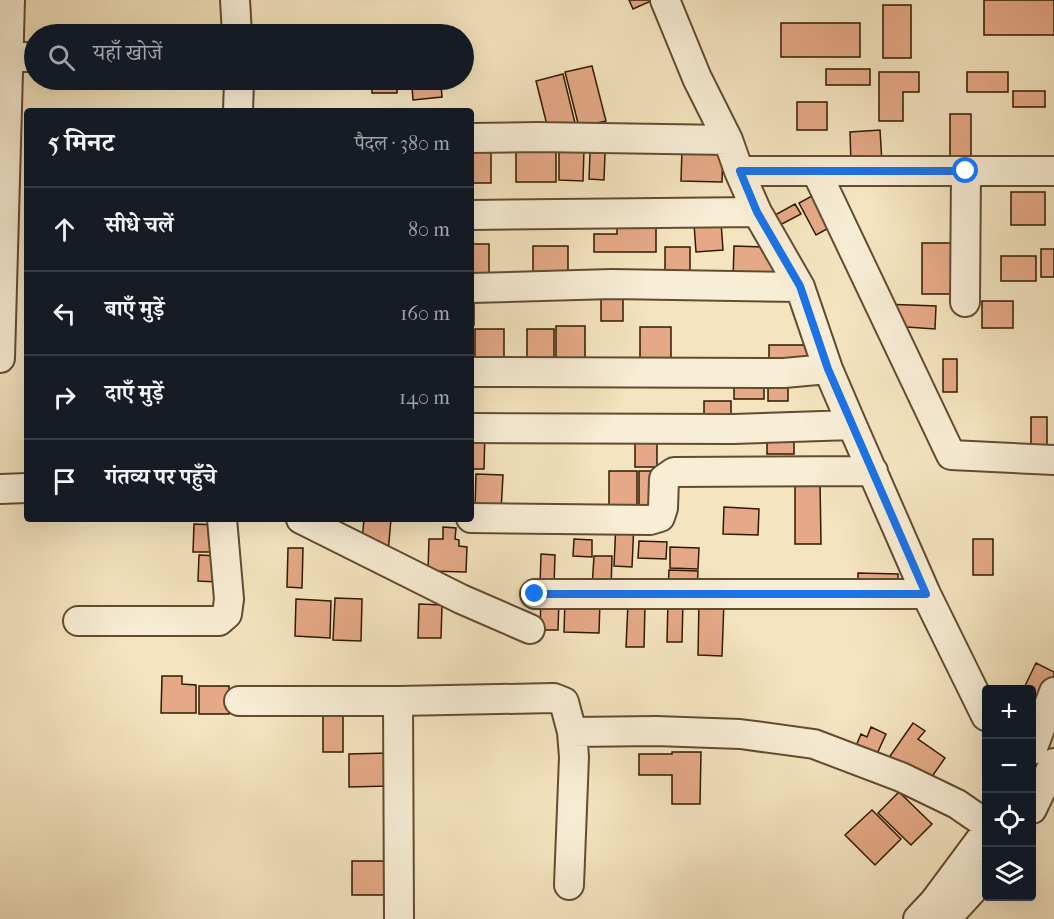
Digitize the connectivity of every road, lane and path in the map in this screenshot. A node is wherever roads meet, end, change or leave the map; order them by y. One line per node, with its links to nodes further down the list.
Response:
1 (10, 0): 5 (street)
2 (235, 0): 4 (street)
3 (665, 0): 9 (street)
4 (236, 24)
5 (21, 57): 10 (street)
6 (239, 90): 7 (street)
7 (238, 108)
8 (474, 138): 9 (street)
9 (728, 140): 11 (street)
10 (16, 166): 17 (street)
11 (740, 171): 12 (street); 15 (street)
12 (816, 171): 13 (street); 27 (street)
13 (966, 171): 14 (street); 21 (street)
14 (1054, 171)
15 (757, 212): 16 (street); 18 (street)
16 (474, 215)
17 (1, 263): 20 (street)
18 (800, 286): 19 (street); 23 (street)
19 (474, 288)
20 (14, 294): 22 (street)
21 (965, 302)
22 (0, 358)
23 (828, 369): 24 (street); 25 (street)
24 (474, 372)
25 (852, 425): 26 (street); 28 (street)
26 (474, 428)
27 (1054, 460)
28 (873, 471): 31 (street); 35 (street)
29 (24, 488): 30 (street)
30 (0, 489)
31 (474, 518)
32 (222, 522): 36 (street)
33 (307, 522): 37 (street)
34 (535, 594): 35 (street)
35 (926, 594): 41 (street)
36 (78, 621)
37 (530, 629)
38 (1054, 692): 43 (street)
39 (239, 701): 40 (street)
40 (398, 702): 42 (street); 50 (street)
41 (982, 706)
42 (572, 732): 46 (street); 49 (street)
43 (1036, 739)
44 (1054, 763): 45 (street)
45 (1036, 801)
46 (982, 821)
47 (982, 839): 51 (street)
48 (982, 880): 52 (street)
49 (569, 885)
50 (399, 919)
51 (918, 919)
52 (946, 919)

